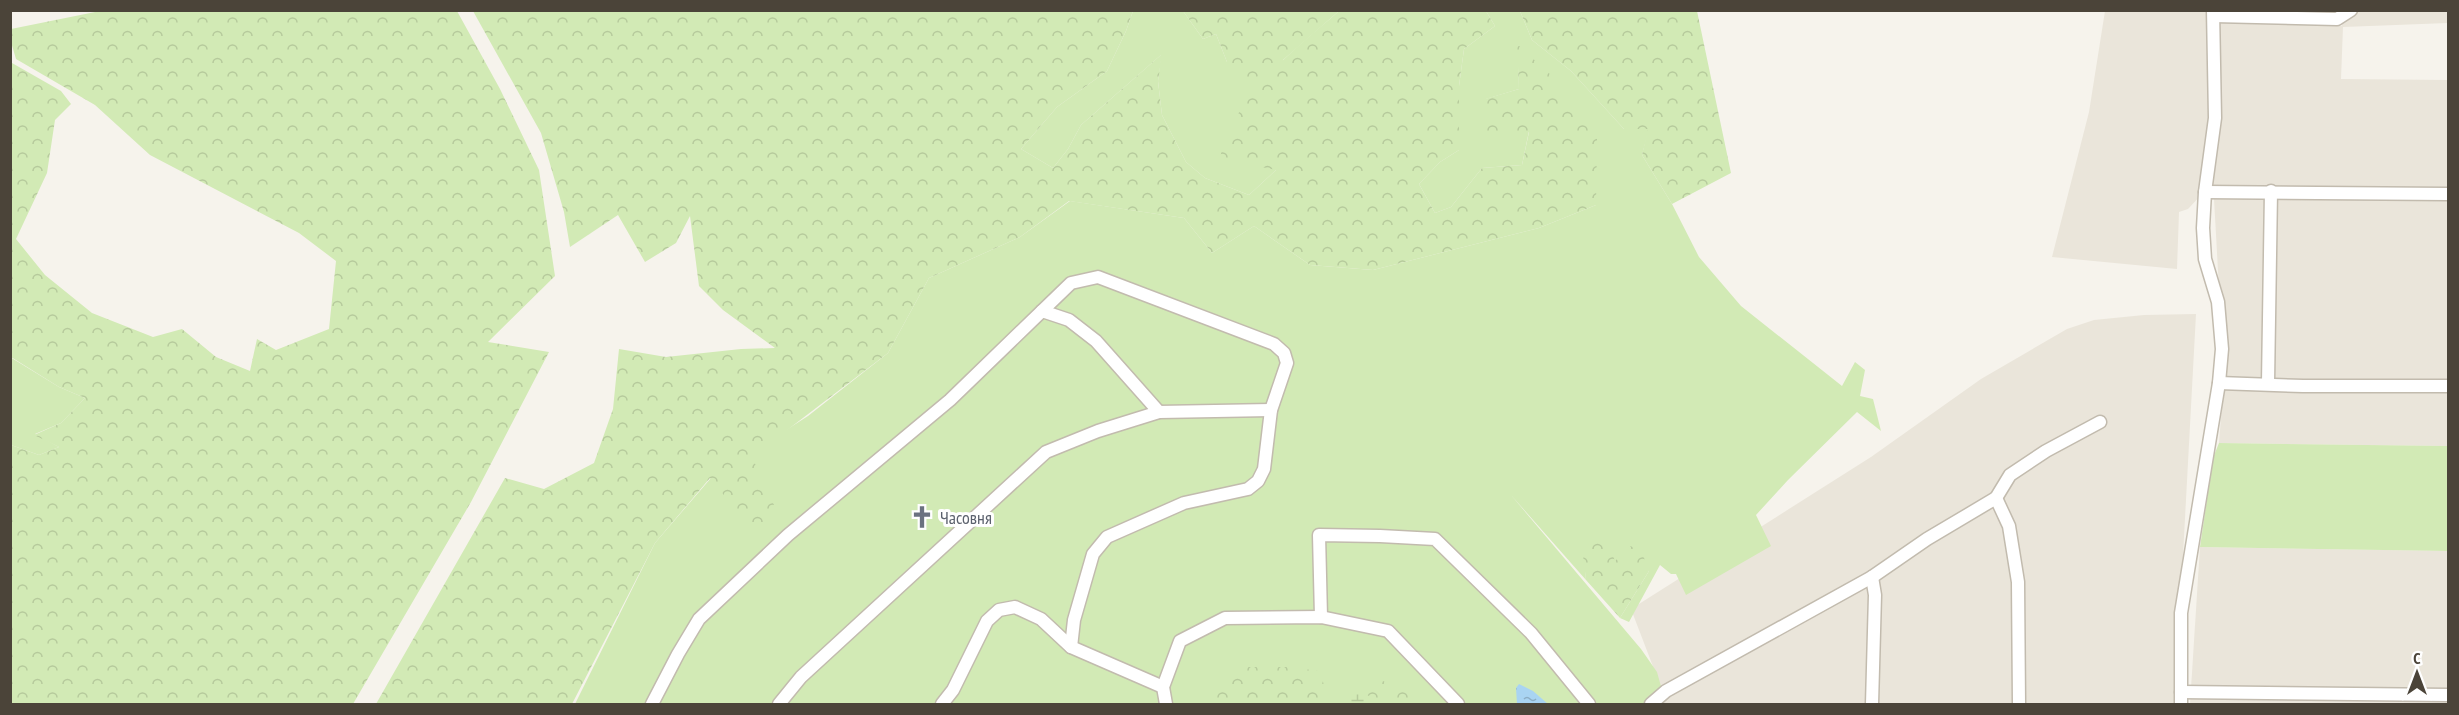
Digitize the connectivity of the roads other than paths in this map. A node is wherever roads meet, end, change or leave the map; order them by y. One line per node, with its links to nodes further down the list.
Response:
1 (2350, 10): 2 (street)
2 (2213, 13): 4 (street)
3 (2271, 191): 4 (street); 5 (street); 8 (street)
4 (2205, 192): 7 (street)
5 (2448, 194)
6 (1042, 311): 10 (street); 11 (street); 20 (street)
7 (2218, 383): 8 (street); 19 (street)
8 (2268, 383): 9 (street)
9 (2448, 386)
10 (1271, 410): 11 (street); 16 (street)
11 (1159, 412): 21 (street)
12 (2100, 422): 13 (street)
13 (1996, 498): 14 (street); 28 (street)
14 (1872, 577): 26 (street); 27 (street)
15 (1321, 617): 17 (street); 24 (street); 25 (street)
16 (1071, 647): 17 (street); 22 (street)
17 (1162, 687): 23 (street)
18 (2448, 695): 19 (street)
19 (2181, 698)
20 (652, 705)
21 (779, 705)
22 (942, 705)
23 (1166, 705)
24 (1458, 705)
25 (1589, 705)
26 (1652, 705)
27 (1872, 705)
28 (2019, 705)

